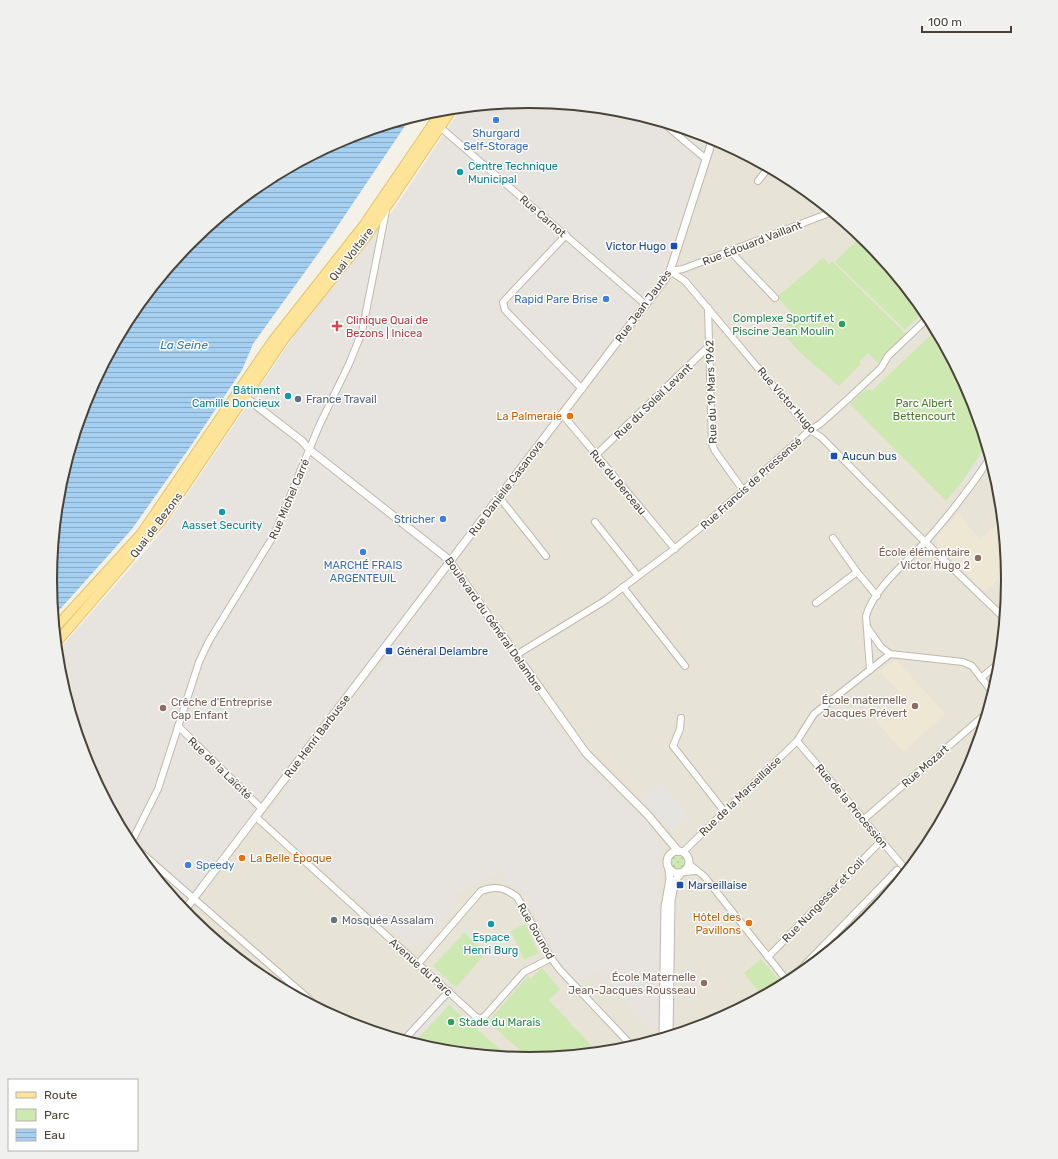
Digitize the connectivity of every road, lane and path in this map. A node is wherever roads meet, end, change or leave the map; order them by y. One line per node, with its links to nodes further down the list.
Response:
1 (448, 115): 3 (main road, Quai Voltaire)
2 (438, 117): 20 (main road, Quai Voltaire)
3 (440, 128): 9 (main road, Quai Voltaire); 11 (street, Rue Carnot)
4 (672, 130): 6 (street)
5 (711, 144): 6 (street, Rue Jean Jaurès)
6 (706, 159): 13 (street, Rue Jean Jaurès)
7 (765, 171): 8 (street)
8 (758, 181)
9 (387, 206): 20 (main road, Quai Voltaire); 23 (street, Rue Michel Carré)
10 (827, 214): 12 (street, Rue Édouard Vaillant)
11 (566, 236): 15 (street, Rue Carnot); 19 (street)
12 (730, 251): 13 (street, Rue Édouard Vaillant); 14 (street)
13 (670, 271): 15 (street, Rue Jean Jaurès); 16 (street, Rue Victor Hugo)
14 (775, 298)
15 (646, 305): 19 (street, Rue Jean Jaurès)
16 (708, 308): 18 (street, Rue du 19 Mars 1962); 22 (street, Rue Victor Hugo)
17 (924, 322): 22 (street, Rue Francis de Pressensé)
18 (709, 346): 24 (street, Rue du Soleil Levant); 26 (street, Rue du 19 Mars 1962)
19 (582, 389): 21 (street, Rue Jean Jaurès)
20 (240, 396): 23 (street, Boulevard du Général Delambre); 40 (main road, Quai de Bezons); 42 (main road, Quai de Bezons)
21 (562, 414): 24 (street, Rue du Berceau); 27 (street, Rue Danielle Casanova)
22 (810, 430): 26 (street, Rue Francis de Pressensé); 30 (street, Rue Victor Hugo)
23 (310, 450): 33 (street, Boulevard du Général Delambre); 52 (street, Rue Michel Carré)
24 (596, 455): 31 (street, Rue du Berceau)
25 (986, 463): 30 (street)
26 (743, 490): 31 (street, Rue Francis de Pressensé)
27 (499, 497): 32 (street); 33 (street, Rue Danielle Casanova)
28 (595, 522): 35 (street)
29 (833, 538): 34 (street)
30 (926, 541): 37 (street); 39 (street, Rue Victor Hugo)
31 (674, 549): 35 (street, Rue Francis de Pressensé)
32 (546, 556)
33 (450, 561): 44 (street, Boulevard du Général Delambre); 54 (street, Rue Henri Barbusse)
34 (857, 572): 37 (street); 38 (street)
35 (638, 576): 36 (street, Rue Francis de Pressensé)
36 (624, 587): 44 (street, Rue Francis de Pressensé); 45 (street)
37 (877, 596): 41 (street)
38 (816, 603)
39 (1000, 614)
40 (59, 623)
41 (868, 627): 43 (street); 47 (street)
42 (61, 638)
43 (890, 654): 47 (street, Rue de la Marseillaise); 48 (street)
44 (516, 655): 58 (street, Boulevard du Général Delambre)
45 (686, 666)
46 (993, 668): 48 (street)
47 (870, 670): 53 (street, Rue de la Marseillaise)
48 (981, 678): 49 (street)
49 (988, 687)
50 (681, 718): 55 (street)
51 (980, 718): 57 (street, Rue Mozart)
52 (178, 726): 54 (street, Rue de la Laïcité); 59 (street, Rue Michel Carré)
53 (797, 741): 55 (street, Rue de la Marseillaise); 57 (street, Rue de la Procession)
54 (262, 809): 56 (street, Rue Henri Barbusse)
55 (724, 811): 61 (street, Rue de la Marseillaise)
56 (256, 818): 69 (street, Rue Henri Barbusse); 74 (street, Avenue du Parc)
57 (863, 820): 60 (street, Rue de la Procession)
58 (662, 832): 61 (street, Boulevard du Général Delambre); 62 (street, Boulevard du Général Delambre)
59 (133, 836)
60 (879, 842): 65 (street, Rue de la Procession); 71 (street, Rue Nungesser et Coli)
61 (681, 852): 62 (street); 64 (street)
62 (669, 855): 66 (street)
63 (150, 860): 69 (street)
64 (689, 864): 67 (street); 68 (street)
65 (900, 868): 72 (street)
66 (669, 870): 68 (street); 79 (street)
67 (696, 871): 68 (street); 71 (street)
68 (683, 873): 78 (street)
69 (194, 898): 70 (street, Rue Henri Barbusse); 77 (street)
70 (188, 906)
71 (768, 957): 75 (street)
72 (812, 957)
73 (551, 958): 74 (street, Rue Gounod); 76 (street, Avenue du Parc); 81 (street, Rue Gounod)
74 (418, 964): 76 (street, Avenue du Parc)
75 (784, 976)
76 (448, 991): 80 (street)
77 (302, 993)
78 (669, 1030)
79 (663, 1031)
80 (408, 1035)
81 (627, 1041)

